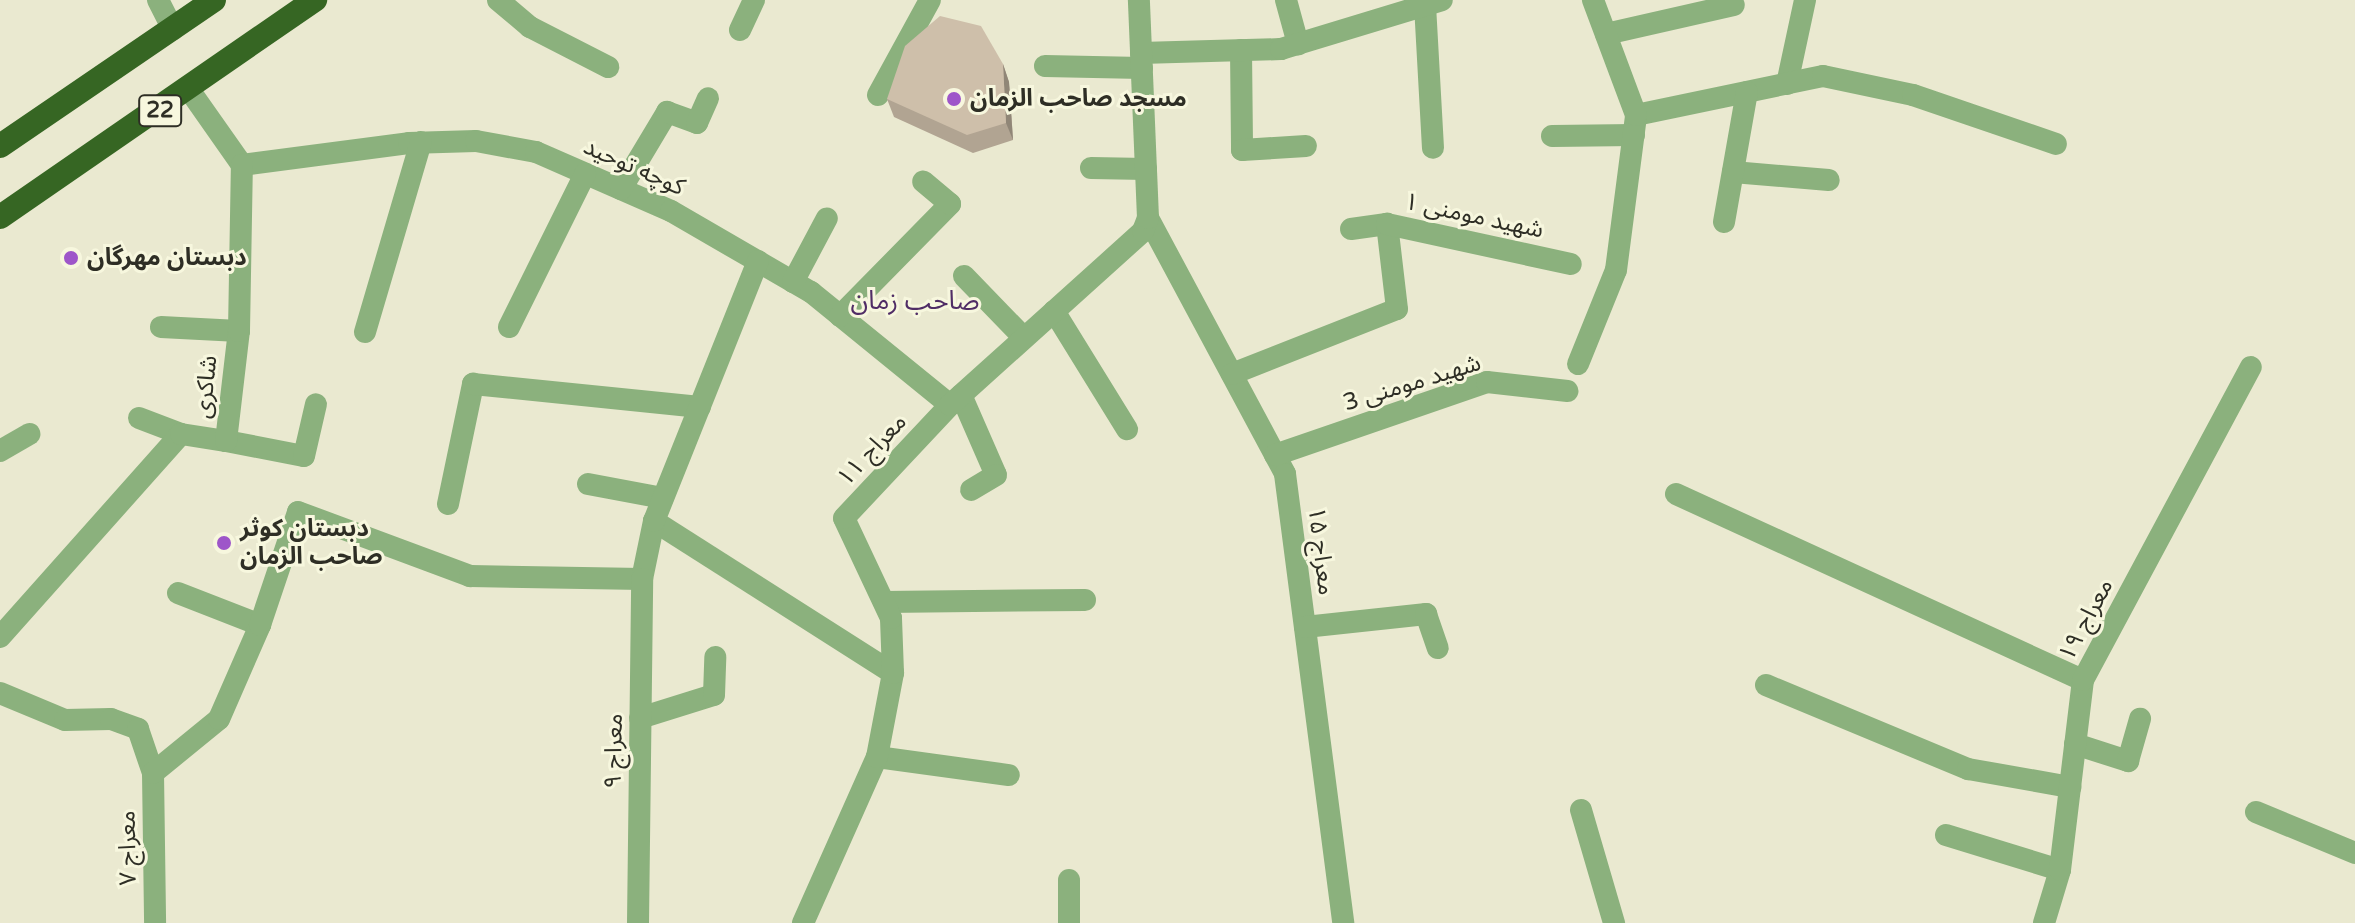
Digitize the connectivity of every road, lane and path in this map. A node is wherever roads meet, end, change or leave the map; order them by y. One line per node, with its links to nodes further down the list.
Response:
1 (158, 0): 13 (street)
2 (214, 0): 13 (highway, 22)
3 (315, 0): 22 (highway, 22)
4 (498, 0): 20 (street)
5 (754, 0): 14 (street)
6 (930, 0): 24 (street)
7 (1139, 0): 18 (street)
8 (1286, 0): 16 (street)
9 (1593, 0): 15 (street)
10 (1805, 0): 21 (street)
11 (1434, 3): 16 (street); 32 (street)
12 (1734, 5): 15 (street)
13 (173, 29): 30 (highway, 22)
14 (740, 30)
15 (1606, 34): 26 (street)
16 (1298, 44): 17 (street)
17 (1241, 50): 18 (street); 31 (street)
18 (1141, 60): 19 (street); 35 (street)
19 (1045, 66)
20 (608, 67)
21 (1787, 84): 23 (street); 29 (street)
22 (190, 91): 33 (street); 41 (highway, 22)
23 (1747, 92): 26 (street); 36 (street)
24 (878, 95)
25 (708, 98): 40 (street)
26 (1635, 125): 27 (street); 58 (street)
27 (1552, 136)
28 (421, 142): 33 (street, کوچه توحید); 37 (street, کوچه توحید); 56 (street)
29 (2056, 144)
30 (0, 146)
31 (1306, 146)
32 (1433, 148)
33 (242, 165): 55 (street, شاکری)
34 (1091, 168): 35 (street)
35 (1146, 169): 43 (street)
36 (1733, 172): 38 (street); 44 (street)
37 (585, 174): 40 (street, کوچه توحید); 54 (street)
38 (1829, 180)
39 (923, 181): 52 (street)
40 (621, 189): 47 (street, کوچه توحید)
41 (0, 217)
42 (827, 218): 50 (street)
43 (1148, 218): 51 (street, معراج ۱۱); 60 (street, معراج ۱۵)
44 (1724, 222)
45 (1387, 224): 46 (street); 48 (street, شهید مومنی ۱); 60 (street, شهید مومنی ۱)
46 (1351, 229)
47 (758, 261): 50 (street, کوچه توحید); 64 (street, معراج ۹)
48 (1571, 264)
49 (964, 276): 57 (street)
50 (793, 282): 52 (street, کوچه توحید)
51 (1054, 311): 57 (street, معراج ۱۱); 66 (street)
52 (840, 316): 62 (street, کوچه توحید)
53 (161, 327): 55 (street)
54 (509, 327)
55 (239, 331): 69 (street, شاکری)
56 (365, 332)
57 (1024, 338): 62 (street, معراج ۱۱)
58 (1578, 364)
59 (2251, 367): 88 (street, معراج ۱۹)
60 (1232, 374): 71 (street, معراج ۱۵)
61 (1567, 391): 71 (street, شهید مومنی 3)
62 (956, 400): 73 (street); 81 (street, معراج ۱۱)
63 (316, 404): 69 (street)
64 (700, 407): 75 (street, معراج ۹); 76 (street)
65 (139, 418): 68 (street)
66 (1127, 429)
67 (30, 434): 70 (street)
68 (181, 434): 69 (street, شاکری); 84 (street, شاکری)
69 (226, 441)
70 (0, 451)
71 (1275, 455): 83 (street, معراج ۱۵)
72 (588, 484): 75 (street)
73 (971, 490)
74 (1676, 494): 88 (street)
75 (663, 498): 77 (street, معراج ۹)
76 (448, 504)
77 (654, 521): 78 (street, معراج ۹); 87 (street)
78 (642, 579): 82 (street); 91 (street, معراج ۹)
79 (178, 593): 82 (street)
80 (1085, 600): 81 (street)
81 (884, 602): 87 (street, معراج ۱۱)
82 (260, 625): 95 (street)
83 (1305, 627): 85 (street); 108 (street, معراج ۱۵)
84 (0, 637)
85 (1438, 648)
86 (715, 657): 91 (street)
87 (893, 673): 94 (street, معراج ۱۱)
88 (2083, 680): 93 (street, معراج ۱۹)
89 (1766, 685): 97 (street)
90 (0, 693): 95 (street)
91 (640, 718): 105 (street, معراج ۹)
92 (2140, 719): 93 (street)
93 (2075, 744): 97 (street, معراج ۱۹)
94 (877, 757): 96 (street); 106 (street, معراج ۱۱)
95 (153, 773): 104 (street, معراج ۷)
96 (1009, 775)
97 (2070, 787): 102 (street, معراج ۱۹)
98 (1581, 810): 109 (street)
99 (2256, 812): 101 (street)
100 (1946, 835): 102 (street)
101 (2355, 853)
102 (2060, 870): 110 (street, معراج ۱۹)
103 (1069, 880): 107 (street)
104 (155, 923)
105 (638, 923)
106 (803, 923)
107 (1069, 923)
108 (1343, 923)
109 (1614, 923)
110 (2044, 923)

